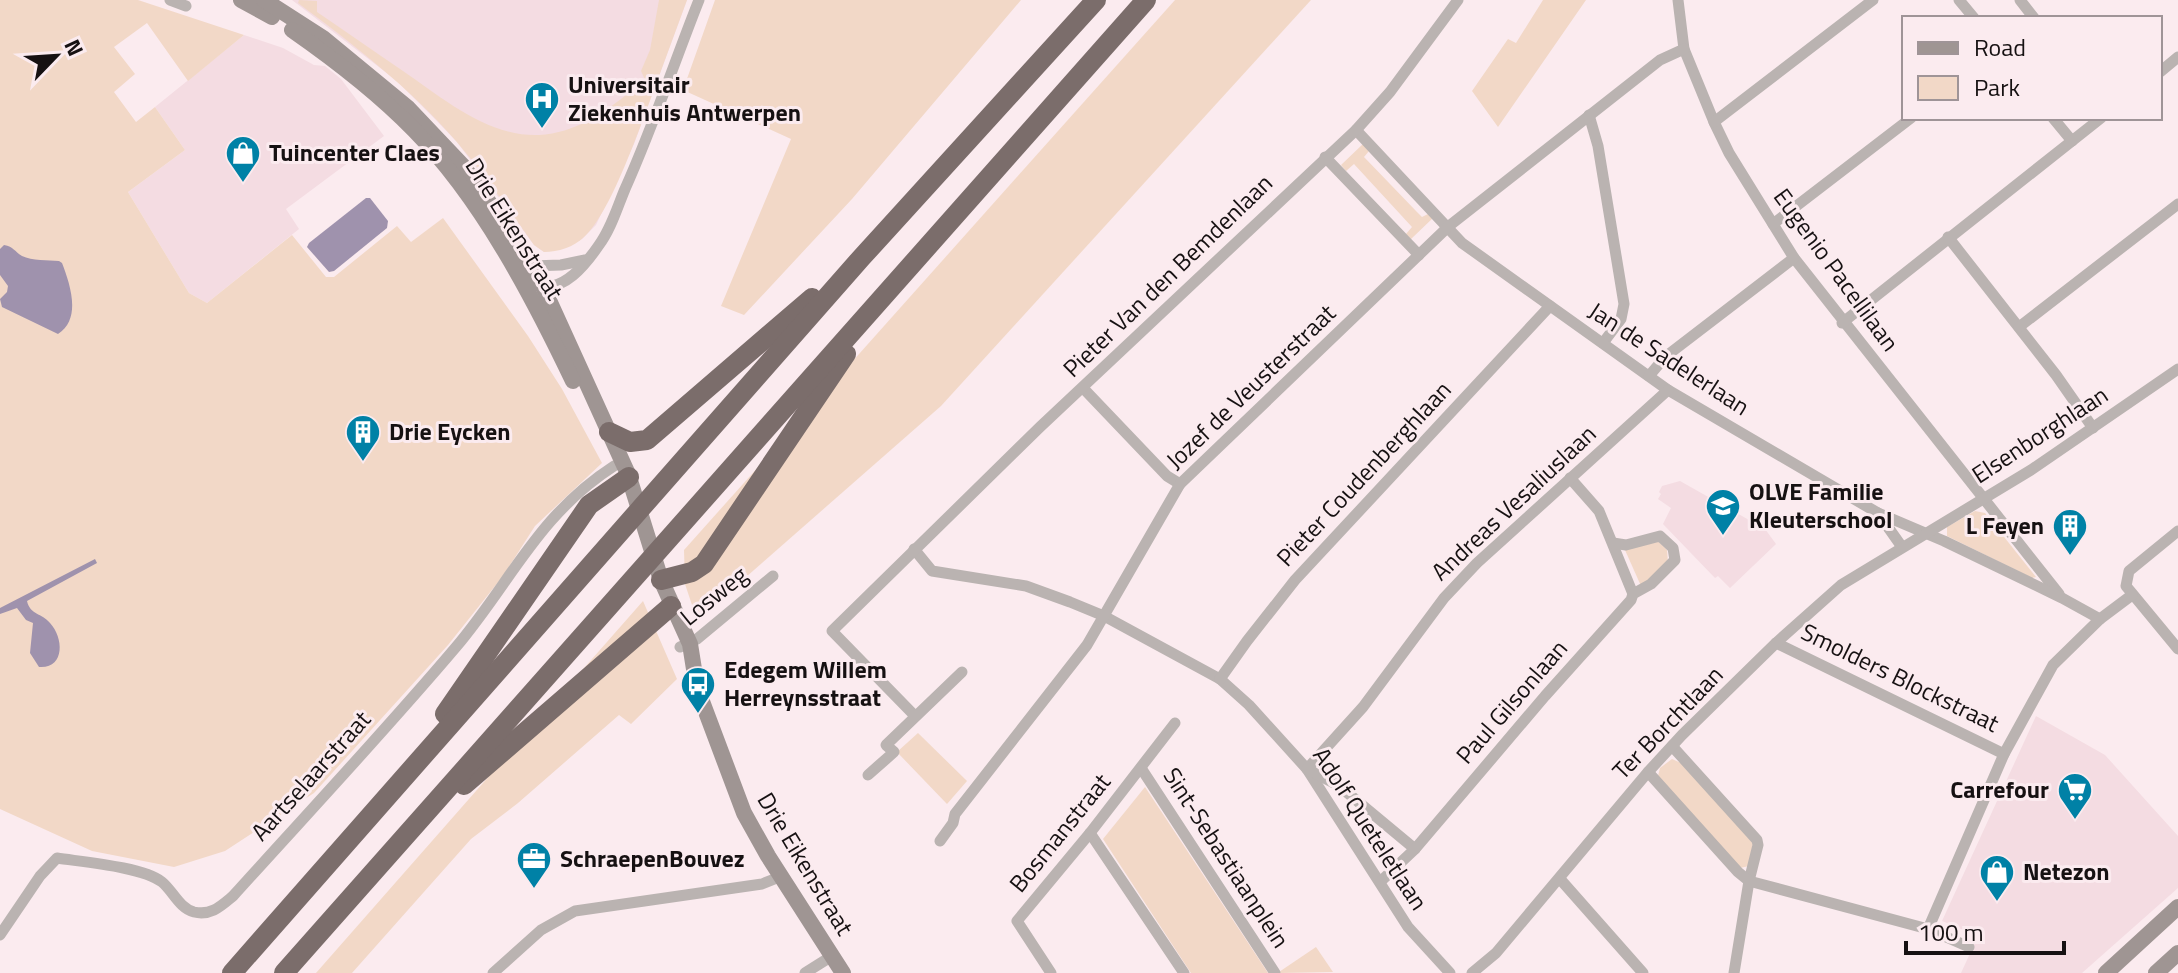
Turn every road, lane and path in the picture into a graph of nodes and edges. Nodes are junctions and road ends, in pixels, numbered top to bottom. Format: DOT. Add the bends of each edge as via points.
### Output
graph roads {
  1 [pos="170,0"];
  2 [pos="241,0"];
  3 [pos="264,0"];
  4 [pos="699,0"];
  5 [pos="1096,0"];
  6 [pos="1146,0"];
  7 [pos="1458,0"];
  8 [pos="1678,0"];
  9 [pos="1873,0"];
  10 [pos="1959,0"];
  11 [pos="2020,0"];
  12 [pos="186,6"];
  13 [pos="1972,16"];
  14 [pos="2032,16"];
  15 [pos="1684,49"];
  16 [pos="2178,57"];
  17 [pos="2162,70"];
  18 [pos="379,90"];
  19 [pos="1589,115"];
  20 [pos="1908,120"];
  21 [pos="2055,120"];
  22 [pos="2098,120"];
  23 [pos="1714,122"];
  24 [pos="1356,130"];
  25 [pos="2072,141"];
  26 [pos="1325,157"];
  27 [pos="2178,204"];
  28 [pos="1773,224"];
  29 [pos="1449,226"];
  30 [pos="1948,237"];
  31 [pos="495,238"];
  32 [pos="1419,255"];
  33 [pos="862,257"];
  34 [pos="1794,258"];
  35 [pos="585,260"];
  36 [pos="531,266"];
  37 [pos="566,282"];
  38 [pos="543,287"];
  39 [pos="1550,306"];
  40 [pos="556,317"];
  41 [pos="866,318"];
  42 [pos="1842,323"];
  43 [pos="2019,327"];
  44 [pos="1603,343"];
  45 [pos="2178,369"];
  46 [pos="1649,376"];
  47 [pos="1083,388"];
  48 [pos="1668,390"];
  49 [pos="2093,428"];
  50 [pos="609,432"];
  51 [pos="621,474"];
  52 [pos="1570,478"];
  53 [pos="1180,484"];
  54 [pos="1983,499"];
  55 [pos="1878,513"];
  56 [pos="2178,531"];
  57 [pos="1924,534"];
  58 [pos="1613,543"];
  59 [pos="1902,547"];
  60 [pos="914,549"];
  61 [pos="773,576"];
  62 [pos="661,580"];
  63 [pos="1633,594"];
  64 [pos="2132,595"];
  65 [pos="2062,598"];
  66 [pos="671,606"];
  67 [pos="1104,616"];
  68 [pos="2100,619"];
  69 [pos="1776,643"];
  70 [pos="685,646"];
  71 [pos="2178,649"];
  72 [pos="962,672"];
  73 [pos="1220,679"];
  74 [pos="915,716"];
  75 [pos="1175,723"];
  76 [pos="1672,746"];
  77 [pos="2004,754"];
  78 [pos="1141,768"];
  79 [pos="1307,769"];
  80 [pos="1648,772"];
  81 [pos="868,775"];
  82 [pos="396,786"];
  83 [pos="417,823"];
  84 [pos="1090,833"];
  85 [pos="940,841"];
  86 [pos="1415,849"];
  87 [pos="782,876"];
  88 [pos="1560,879"];
  89 [pos="1749,881"];
  90 [pos="1380,882"];
  91 [pos="2178,907"];
  92 [pos="1928,929"];
  93 [pos="0,935"];
  94 [pos="1969,947"];
  95 [pos="2178,953"];
  96 [pos="832,956"];
  97 [pos="232,973"];
  98 [pos="284,973"];
  99 [pos="493,973"];
  100 [pos="805,973"];
  101 [pos="843,973"];
  102 [pos="1051,973"];
  103 [pos="1184,973"];
  104 [pos="1275,973"];
  105 [pos="1450,973"];
  106 [pos="1472,973"];
  107 [pos="1643,973"];
  108 [pos="1734,973"];
  109 [pos="2106,973"];
  110 [pos="2156,973"];
  1 -- 12 [label="street"];
  2 -- 18 [label="street, Drie Eikenstraat"];
  3 -- 18 [label="street, Drie Eikenstraat" via="323,38"];
  4 -- 35 [label="street" via="653,128 601,243"];
  5 -- 33 [label="highway"];
  6 -- 41 [label="highway"];
  7 -- 24 [label="street, Pieter Van den Bemdenlaan"];
  8 -- 15 [label="street, Eugenio Pacellilaan"];
  9 -- 23 [label="street"];
  10 -- 13 [label="street"];
  11 -- 14 [label="street"];
  15 -- 19 [label="street, Jozef de Veusterstraat" via="1660,60"];
  15 -- 23 [label="street, Eugenio Pacellilaan"];
  16 -- 17 [label="street"];
  18 -- 31 [label="street, Drie Eikenstraat" via="447,167"];
  18 -- 36 [label="street, Drie Eikenstraat" via="426,126 463,166"];
  19 -- 29 [label="street, Jozef de Veusterstraat"];
  19 -- 44 [label="street" via="1624,304 1621,319"];
  20 -- 28 [label="street"];
  21 -- 25 [label="street"];
  22 -- 25 [label="street"];
  23 -- 28 [label="street, Eugenio Pacellilaan"];
  24 -- 26 [label="street, Pieter Van den Bemdenlaan"];
  24 -- 29 [label="street, Jan de Sadelerlaan"];
  25 -- 30 [label="street"];
  26 -- 32 [label="street"];
  26 -- 47 [label="street, Pieter Van den Bemdenlaan"];
  27 -- 43 [label="street"];
  28 -- 34 [label="street, Eugenio Pacellilaan"];
  29 -- 32 [label="street, Jozef de Veusterstraat"];
  29 -- 39 [label="street, Jan de Sadelerlaan" via="1462,243"];
  30 -- 42 [label="street"];
  30 -- 43 [label="street"];
  31 -- 38 [label="street" via="531,282"];
  31 -- 51 [label="street, Drie Eikenstraat" via="553,338"];
  32 -- 53 [label="street, Jozef de Veusterstraat"];
  33 -- 50 [label="highway" via="647,440 630,442"];
  33 -- 82 [label="highway"];
  34 -- 42 [label="street, Eugenio Pacellilaan"];
  34 -- 46 [label="street" via="1665,357"];
  35 -- 36 [label="street"];
  35 -- 37 [label="street"];
  36 -- 38 [label="street, Drie Eikenstraat"];
  37 -- 38 [label="street"];
  37 -- 40 [label="street" via="554,303"];
  38 -- 40 [label="street, Drie Eikenstraat"];
  39 -- 44 [label="street, Jan de Sadelerlaan"];
  39 -- 73 [label="street, Pieter Coudenberghlaan" via="1295,580"];
  40 -- 50 [label="street, Drie Eikenstraat"];
  41 -- 62 [label="highway" via="704,564"];
  41 -- 83 [label="highway"];
  42 -- 54 [label="street, Eugenio Pacellilaan"];
  43 -- 49 [label="street"];
  44 -- 46 [label="street, Jan de Sadelerlaan"];
  45 -- 49 [label="street, Elsenborghlaan"];
  46 -- 48 [label="street, Jan de Sadelerlaan"];
  47 -- 53 [label="street"];
  47 -- 60 [label="street, Pieter Van den Bemdenlaan"];
  48 -- 52 [label="street, Andreas Vesaliuslaan"];
  48 -- 55 [label="street, Jan de Sadelerlaan"];
  49 -- 54 [label="street, Elsenborghlaan"];
  50 -- 51 [label="street, Drie Eikenstraat"];
  51 -- 62 [label="street, Drie Eikenstraat" via="630,502 639,510"];
  51 -- 82 [label="highway" via="589,505"];
  51 -- 93 [label="street, Aartselaarstraat" via="554,515 457,646 214,912 193,912 162,882 143,873 57,858"];
  52 -- 58 [label="street" via="1599,511"];
  52 -- 79 [label="street, Andreas Vesaliuslaan" via="1444,598 1363,707"];
  53 -- 67 [label="street, Jozef de Veusterstraat"];
  54 -- 57 [label="street, Elsenborghlaan"];
  54 -- 65 [label="street, Eugenio Pacellilaan"];
  55 -- 57 [label="street, Jan de Sadelerlaan"];
  55 -- 59 [label="street, Jan de Sadelerlaan"];
  56 -- 64 [label="street" via="2129,571 2126,586"];
  57 -- 59 [label="street, Ter Borchtlaan"];
  57 -- 65 [label="street, Jan de Sadelerlaan"];
  58 -- 63 [label="street"];
  58 -- 63 [label="street, Paul Gilsonlaan" via="1634,544 1660,536 1674,553 1675,560"];
  59 -- 69 [label="street, Ter Borchtlaan" via="1841,585"];
  60 -- 67 [label="street, Adolf Queteletlaan" via="932,571 1026,586"];
  60 -- 74 [label="street, Pieter Van den Bemdenlaan" via="832,631"];
  61 -- 70 [label="street, Losweg"];
  62 -- 66 [label="street, Drie Eikenstraat"];
  63 -- 86 [label="street, Paul Gilsonlaan"];
  64 -- 68 [label="street"];
  64 -- 71 [label="street"];
  65 -- 68 [label="street, Jan de Sadelerlaan"];
  66 -- 70 [label="street, Drie Eikenstraat"];
  66 -- 83 [label="highway"];
  67 -- 73 [label="street, Adolf Queteletlaan"];
  67 -- 85 [label="street, Jozef de Veusterstraat"];
  68 -- 77 [label="street" via="2053,665"];
  69 -- 76 [label="street, Ter Borchtlaan"];
  69 -- 77 [label="street, Smolders Blockstraat"];
  70 -- 87 [label="street, Drie Eikenstraat" via="744,813"];
  72 -- 74 [label="street"];
  73 -- 79 [label="street, Adolf Queteletlaan"];
  74 -- 81 [label="street" via="886,745 894,752"];
  75 -- 78 [label="street, Bosmanstraat"];
  76 -- 80 [label="street, Ter Borchtlaan"];
  76 -- 89 [label="street" via="1757,840"];
  77 -- 92 [label="street"];
  78 -- 84 [label="street, Bosmanstraat"];
  78 -- 104 [label="street, Sint-Sebastiaanplein"];
  79 -- 86 [label="street" via="1338,785"];
  79 -- 90 [label="street, Adolf Queteletlaan"];
  80 -- 88 [label="street, Ter Borchtlaan"];
  80 -- 89 [label="street"];
  82 -- 97 [label="highway"];
  83 -- 98 [label="highway"];
  84 -- 102 [label="street, Bosmanstraat" via="1017,921"];
  84 -- 103 [label="street"];
  86 -- 90 [label="street, Paul Gilsonlaan"];
  87 -- 96 [label="street, Drie Eikenstraat"];
  87 -- 99 [label="street" via="762,884 575,911 541,930"];
  88 -- 106 [label="street, Ter Borchtlaan"];
  88 -- 107 [label="street"];
  89 -- 92 [label="street"];
  89 -- 108 [label="street"];
  90 -- 105 [label="street, Adolf Queteletlaan" via="1408,927"];
  91 -- 109 [label="street"];
  92 -- 94 [label="street"];
  95 -- 110 [label="street"];
  96 -- 100 [label="street"];
  96 -- 101 [label="street, Drie Eikenstraat"];
}
